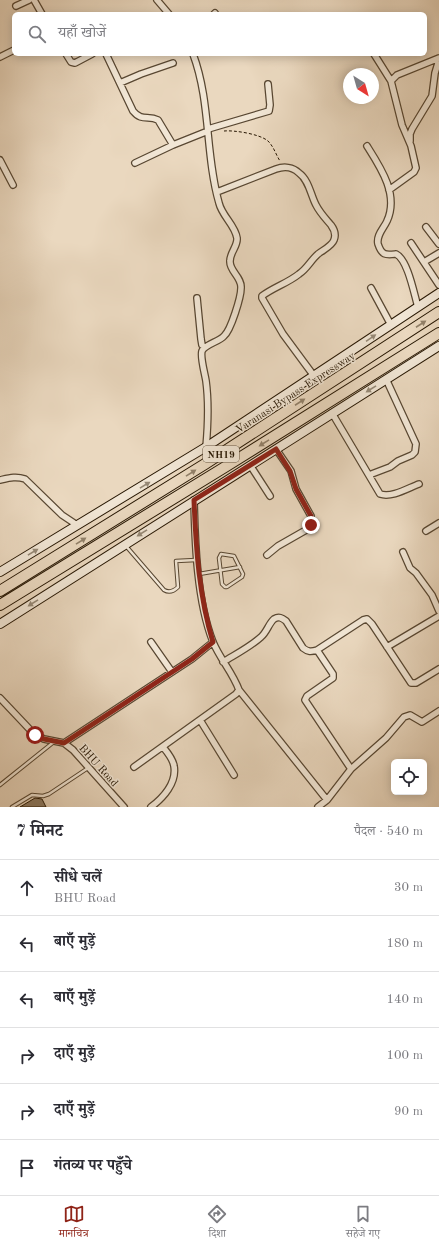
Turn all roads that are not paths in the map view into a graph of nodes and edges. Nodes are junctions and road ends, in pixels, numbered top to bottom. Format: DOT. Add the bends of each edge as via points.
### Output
graph roads {
  1 [pos="29,0"];
  2 [pos="34,0"];
  3 [pos="157,0"];
  4 [pos="16,6"];
  5 [pos="41,12"];
  6 [pos="167,12"];
  7 [pos="12,51"];
  8 [pos="67,56"];
  9 [pos="88,56"];
  10 [pos="107,56"];
  11 [pos="194,56"];
  12 [pos="375,56"];
  13 [pos="0,57"];
  14 [pos="439,59"];
  15 [pos="173,63"];
  16 [pos="391,81"];
  17 [pos="120,83"];
  18 [pos="268,84"];
  19 [pos="209,130"];
  20 [pos="173,145"];
  21 [pos="368,146"];
  22 [pos="411,146"];
  23 [pos="0,160"];
  24 [pos="136,163"];
  25 [pos="13,185"];
  26 [pos="389,190"];
  27 [pos="217,192"];
  28 [pos="426,227"];
  29 [pos="411,243"];
  30 [pos="439,244"];
  31 [pos="439,253"];
  32 [pos="424,262"];
  33 [pos="439,285"];
  34 [pos="371,288"];
  35 [pos="439,293"];
  36 [pos="198,298"];
  37 [pos="418,307"];
  38 [pos="439,312"];
  39 [pos="391,324"];
  40 [pos="439,332"];
  41 [pos="439,346"];
  42 [pos="205,347"];
  43 [pos="314,376"];
  44 [pos="386,379"];
  45 [pos="332,413"];
  46 [pos="206,448"];
  47 [pos="276,449"];
  48 [pos="250,465"];
  49 [pos="369,475"];
  50 [pos="0,480"];
  51 [pos="419,484"];
  52 [pos="270,496"];
  53 [pos="194,500"];
  54 [pos="439,523"];
  55 [pos="77,525"];
  56 [pos="426,531"];
  57 [pos="125,544"];
  58 [pos="403,552"];
  59 [pos="267,555"];
  60 [pos="198,560"];
  61 [pos="240,567"];
  62 [pos="220,571"];
  63 [pos="0,572"];
  64 [pos="199,574"];
  65 [pos="0,591"];
  66 [pos="0,605"];
  67 [pos="439,611"];
  68 [pos="439,616"];
  69 [pos="0,624"];
  70 [pos="151,642"];
  71 [pos="213,642"];
  72 [pos="387,647"];
  73 [pos="317,650"];
  74 [pos="223,662"];
  75 [pos="439,669"];
  76 [pos="172,672"];
  77 [pos="239,690"];
  78 [pos="0,698"];
  79 [pos="439,712"];
  80 [pos="200,720"];
  81 [pos="56,741"];
  82 [pos="64,743"];
  83 [pos="163,747"];
  84 [pos="134,767"];
  85 [pos="89,768"];
  86 [pos="351,769"];
  87 [pos="234,775"];
  88 [pos="0,785"];
  89 [pos="327,800"];
  90 [pos="12,807"];
  91 [pos="124,807"];
  92 [pos="151,807"];
  93 [pos="318,807"];
  1 -- 4 [label="street"];
  2 -- 5 [label="street"];
  3 -- 6 [label="street"];
  7 -- 13 [label="street"];
  8 -- 9 [label="street" via="75,63"];
  10 -- 17 [label="street"];
  11 -- 19 [label="street" via="202,82"];
  12 -- 16 [label="street"];
  14 -- 16 [label="street" via="396,75"];
  14 -- 22 [label="street" via="432,96 410,132"];
  15 -- 17 [label="street"];
  16 -- 22 [label="street" via="402,125"];
  17 -- 20 [label="street" via="136,115 158,120"];
  18 -- 19 [label="street" via="269,111"];
  19 -- 20 [label="street"];
  19 -- 27 [label="street"];
  20 -- 24 [label="street"];
  21 -- 26 [label="street"];
  22 -- 26 [label="street" via="416,168"];
  23 -- 25 [label="street"];
  26 -- 37 [label="street" via="390,212 378,236 378,244 386,255 396,254 401,257"];
  27 -- 42 [label="street" via="222,212 237,238 230,260 231,267 242,285 229,329 220,340"];
  27 -- 43 [label="street" via="284,166 302,175 316,205 331,226 335,234 333,242 289,282 276,286 262,296 283,334"];
  28 -- 30 [label="street"];
  29 -- 32 [label="street"];
  31 -- 32 [label="street"];
  32 -- 33 [label="street"];
  34 -- 39 [label="street"];
  35 -- 37 [label="street"];
  36 -- 42 [label="street" via="200,339"];
  37 -- 39 [label="street"];
  65 -- 38 [label="highway, Varanasi Bypass Expressway / NH19, one-way" via="198,468"];
  43 -- 39 [label="street, one-way"];
  40 -- 66 [label="highway, NH19, one-way"];
  41 -- 44 [label="street"];
  42 -- 46 [label="street" via="202,354 208,398"];
  43 -- 46 [label="street"];
  44 -- 45 [label="street, one-way"];
  44 -- 49 [label="street" via="417,449 412,455 390,467"];
  45 -- 47 [label="street"];
  45 -- 49 [label="street"];
  55 -- 46 [label="street, one-way"];
  47 -- 48 [label="street"];
  47 -- 59 [label="street" via="290,471 312,522 310,528"];
  48 -- 52 [label="street"];
  48 -- 53 [label="street"];
  49 -- 51 [label="street" via="380,494 385,496"];
  50 -- 55 [label="street" via="19,477 25,479 62,515"];
  53 -- 57 [label="street, one-way"];
  53 -- 60 [label="street"];
  54 -- 56 [label="street"];
  63 -- 55 [label="street, one-way"];
  57 -- 60 [label="lane" via="167,592 178,587 176,562"];
  57 -- 69 [label="street, one-way"];
  58 -- 67 [label="street" via="410,568 432,594"];
  60 -- 64 [label="street"];
  61 -- 62 [label="lane"];
  61 -- 62 [label="lane" via="234,556 223,554 219,556"];
  61 -- 62 [label="lane" via="243,576 227,587 222,584"];
  62 -- 64 [label="lane"];
  64 -- 71 [label="street" via="204,610"];
  68 -- 72 [label="street"];
  70 -- 76 [label="street"];
  71 -- 74 [label="street"];
  71 -- 76 [label="street"];
  72 -- 73 [label="street" via="367,619"];
  72 -- 75 [label="street" via="411,683 416,683"];
  73 -- 74 [label="street" via="311,652 303,648 286,621 279,617 274,619 258,640"];
  73 -- 86 [label="street" via="333,678 305,700"];
  74 -- 77 [label="street"];
  76 -- 82 [label="street"];
  77 -- 80 [label="street"];
  77 -- 89 [label="street"];
  78 -- 81 [label="street, BHU Road" via="35,735"];
  79 -- 86 [label="street" via="422,722 410,715 404,717 386,738"];
  80 -- 83 [label="street"];
  80 -- 87 [label="street"];
  81 -- 82 [label="street, BHU Road"];
  81 -- 88 [label="lane"];
  82 -- 85 [label="street, BHU Road"];
  83 -- 84 [label="street"];
  83 -- 92 [label="street" via="172,760 174,772 168,791"];
  85 -- 90 [label="lane" via="49,794 32,795"];
  85 -- 91 [label="street, BHU Road"];
  86 -- 89 [label="street"];
  89 -- 93 [label="street"];
}
